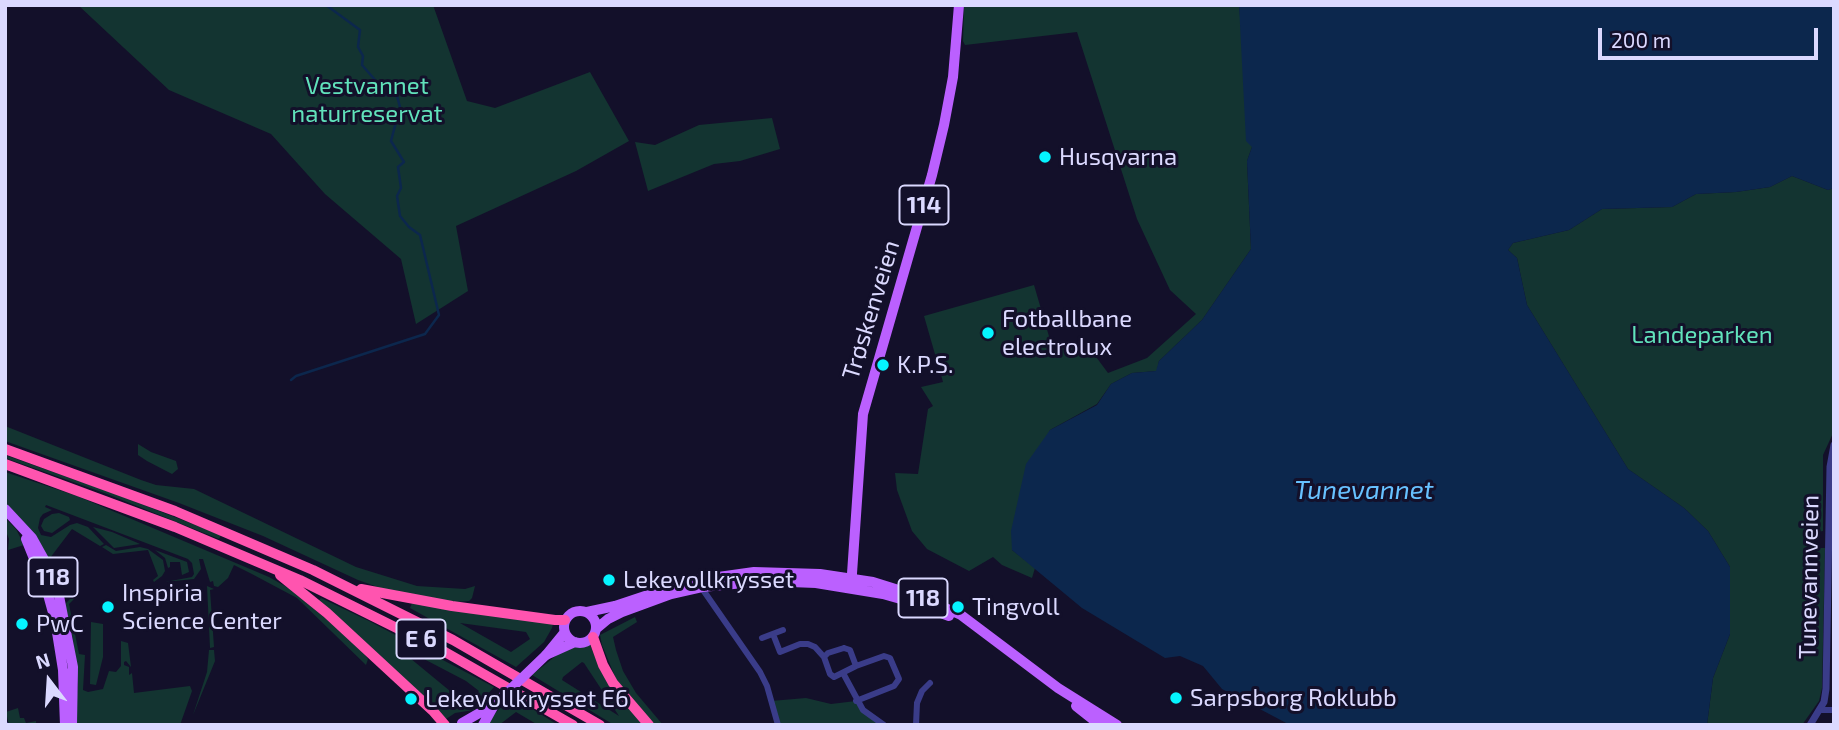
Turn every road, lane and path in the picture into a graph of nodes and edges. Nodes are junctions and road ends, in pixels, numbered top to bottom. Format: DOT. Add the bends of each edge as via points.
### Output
graph roads {
  1 [pos="959,5"];
  2 [pos="1834,445"];
  3 [pos="5,449"];
  4 [pos="5,464"];
  5 [pos="5,509"];
  6 [pos="20,526"];
  7 [pos="1831,537"];
  8 [pos="263,563"];
  9 [pos="690,581"];
  10 [pos="852,583"];
  11 [pos="345,585"];
  12 [pos="702,587"];
  13 [pos="587,612"];
  14 [pos="565,620"];
  15 [pos="783,630"];
  16 [pos="565,632"];
  17 [pos="594,633"];
  18 [pos="773,634"];
  19 [pos="762,638"];
  20 [pos="575,642"];
  21 [pos="546,655"];
  22 [pos="824,657"];
  23 [pos="856,666"];
  24 [pos="843,673"];
  25 [pos="930,683"];
  26 [pos="1058,688"];
  27 [pos="856,701"];
  28 [pos="1820,710"];
  29 [pos="1834,710"];
  30 [pos="485,717"];
  31 [pos="464,724"];
  32 [pos="1813,724"];
  33 [pos="65,725"];
  34 [pos="72,725"];
  35 [pos="445,725"];
  36 [pos="573,725"];
  37 [pos="600,725"];
  38 [pos="649,725"];
  39 [pos="778,725"];
  40 [pos="884,725"];
  41 [pos="916,725"];
  42 [pos="1100,725"];
  43 [pos="1116,725"];
  1 -- 10 [label="main road, Trøskenveien / 114" via="944,125 863,414"];
  2 -- 7 [label="street, Tunevannveien" via="1830,460"];
  3 -- 11 [label="highway, E 6" via="175,511"];
  4 -- 8 [label="highway, E 6"];
  5 -- 6 [label="main road, 118"];
  6 -- 33 [label="main road, 118" via="55,620"];
  6 -- 34 [label="main road, 118" via="52,574 63,610 73,667"];
  7 -- 28 [label="street, Tunevannveien" via="1826,689"];
  8 -- 35 [label="highway, E 6" via="327,613"];
  8 -- 36 [label="highway, E 6" via="434,646"];
  9 -- 10 [label="main road" via="787,571"];
  9 -- 12 [label="street"];
  9 -- 13 [label="main road"];
  10 -- 12 [label="main road" via="765,581"];
  10 -- 26 [label="main road, 118" via="873,582 961,615"];
  11 -- 14 [label="highway, E 6" via="431,603"];
  11 -- 37 [label="highway, E 6" via="500,666"];
  12 -- 17 [label="main road" via="631,608 608,619"];
  12 -- 39 [label="street" via="761,672"];
  13 -- 14 [label="main road" via="577,611"];
  13 -- 17 [label="main road" via="594,619"];
  14 -- 16 [label="main road"];
  15 -- 18 [label="street"];
  16 -- 20 [label="main road"];
  16 -- 21 [label="main road"];
  17 -- 20 [label="main road" via="583,643"];
  17 -- 38 [label="highway" via="613,682"];
  18 -- 19 [label="street"];
  18 -- 22 [label="street" via="780,652 808,644"];
  20 -- 21 [label="main road"];
  21 -- 30 [label="main road, bridge"];
  22 -- 23 [label="street" via="844,648 850,650"];
  22 -- 24 [label="street" via="830,674"];
  23 -- 24 [label="street"];
  23 -- 27 [label="street" via="884,656 890,658 899,679 894,686"];
  24 -- 27 [label="street"];
  25 -- 41 [label="street" via="918,703"];
  26 -- 42 [label="main road, 118"];
  26 -- 43 [label="main road, 118"];
  27 -- 40 [label="street"];
  28 -- 29 [label="street"];
  28 -- 32 [label="street"];
  30 -- 31 [label="main road"];
}
